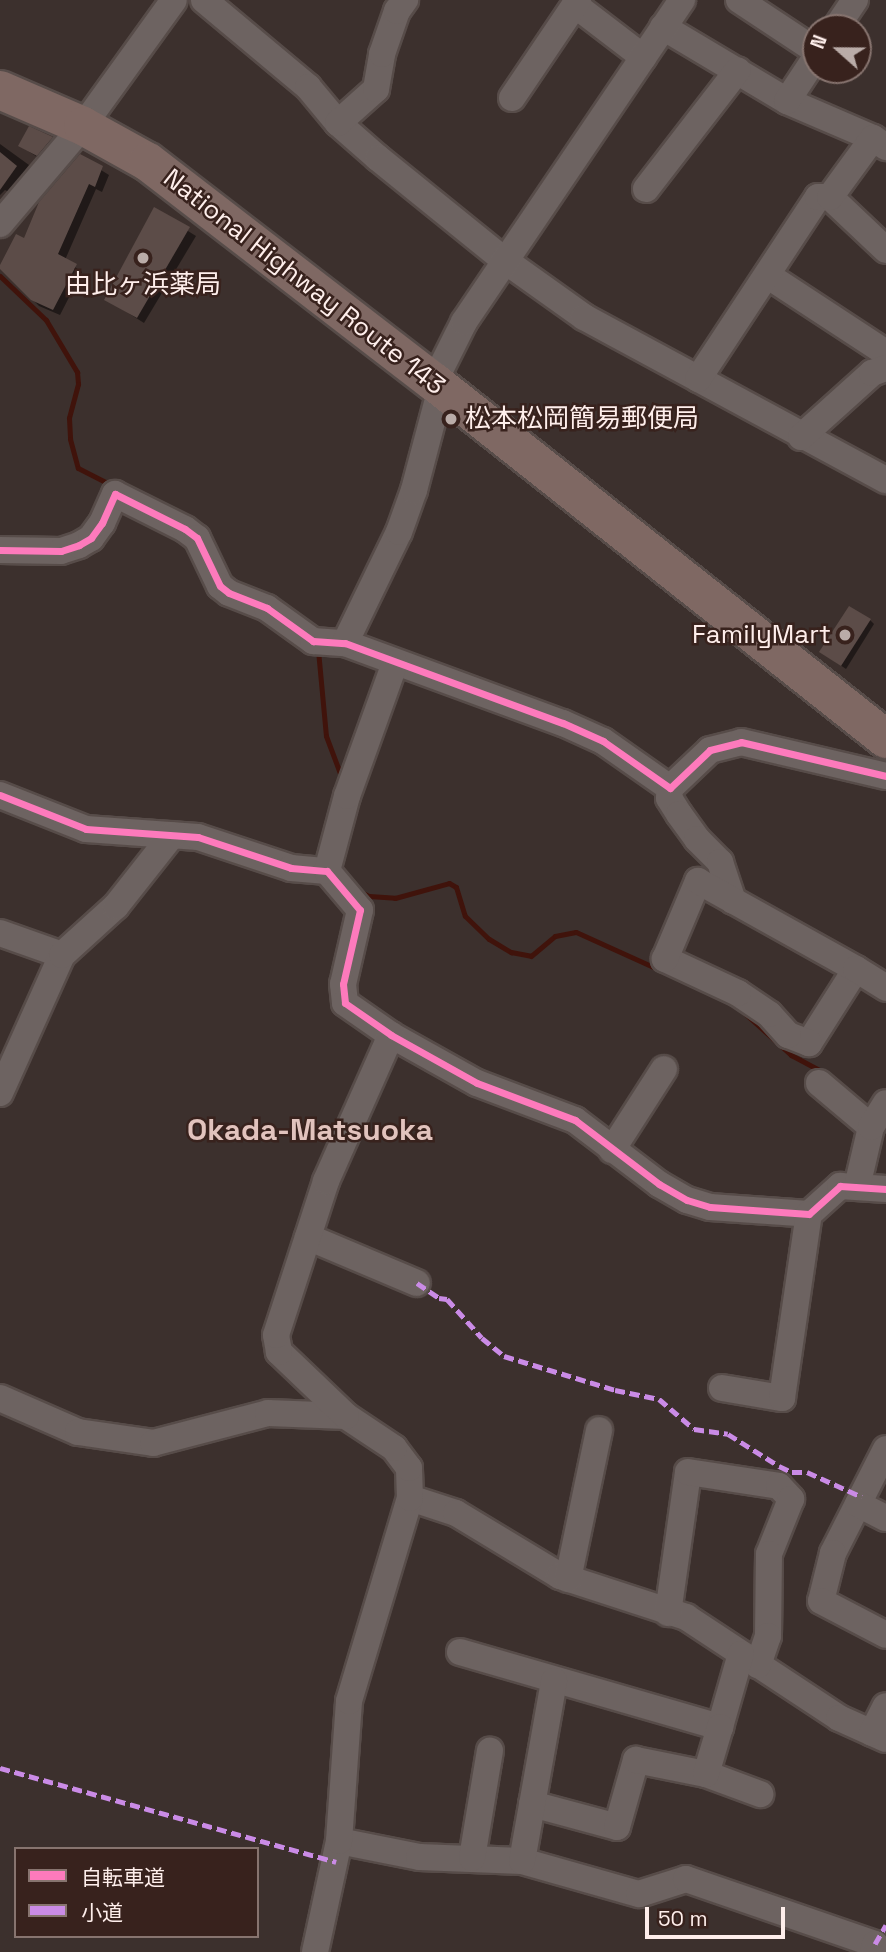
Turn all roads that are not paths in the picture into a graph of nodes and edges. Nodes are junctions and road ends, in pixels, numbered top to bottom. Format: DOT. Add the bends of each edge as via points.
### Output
graph roads {
  1 [pos="173,0"];
  2 [pos="405,0"];
  3 [pos="682,0"];
  4 [pos="739,0"];
  5 [pos="577,2"];
  6 [pos="214,3"];
  7 [pos="663,27"];
  8 [pos="802,42"];
  9 [pos="643,57"];
  10 [pos="738,70"];
  11 [pos="802,78"];
  12 [pos="0,90"];
  13 [pos="512,98"];
  14 [pos="787,100"];
  15 [pos="338,123"];
  16 [pos="83,126"];
  17 [pos="879,142"];
  18 [pos="646,189"];
  19 [pos="830,197"];
  20 [pos="0,224"];
  21 [pos="886,250"];
  22 [pos="504,260"];
  23 [pos="767,275"];
  24 [pos="886,353"];
  25 [pos="886,368"];
  26 [pos="698,379"];
  27 [pos="438,385"];
  28 [pos="802,437"];
  29 [pos="886,481"];
  30 [pos="0,550"];
  31 [pos="326,642"];
  32 [pos="394,663"];
  33 [pos="886,739"];
  34 [pos="886,776"];
  35 [pos="670,788"];
  36 [pos="0,795"];
  37 [pos="172,835"];
  38 [pos="327,871"];
  39 [pos="733,901"];
  40 [pos="0,933"];
  41 [pos="62,955"];
  42 [pos="856,969"];
  43 [pos="886,988"];
  44 [pos="391,1035"];
  45 [pos="664,1069"];
  46 [pos="819,1083"];
  47 [pos="0,1093"];
  48 [pos="878,1116"];
  49 [pos="612,1150"];
  50 [pos="857,1186"];
  51 [pos="886,1189"];
  52 [pos="809,1214"];
  53 [pos="308,1237"];
  54 [pos="417,1283"];
  55 [pos="722,1388"];
  56 [pos="0,1398"];
  57 [pos="346,1416"];
  58 [pos="598,1430"];
  59 [pos="886,1449"];
  60 [pos="410,1498"];
  61 [pos="858,1504"];
  62 [pos="886,1518"];
  63 [pos="568,1579"];
  64 [pos="668,1613"];
  65 [pos="886,1635"];
  66 [pos="460,1652"];
  67 [pos="749,1659"];
  68 [pos="554,1681"];
  69 [pos="886,1706"];
  70 [pos="720,1727"];
  71 [pos="879,1736"];
  72 [pos="490,1750"];
  73 [pos="706,1774"];
  74 [pos="760,1794"];
  75 [pos="532,1804"];
  76 [pos="339,1842"];
  77 [pos="472,1858"];
  78 [pos="522,1861"];
  79 [pos="315,1952"];
  80 [pos="873,1952"];
  1 -- 16 [label="street"];
  2 -- 15 [label="street" via="382,54 376,89"];
  3 -- 7 [label="street"];
  4 -- 8 [label="street"];
  5 -- 9 [label="street"];
  5 -- 13 [label="street"];
  6 -- 15 [label="street" via="308,87"];
  7 -- 9 [label="street"];
  7 -- 10 [label="street"];
  9 -- 22 [label="street"];
  10 -- 14 [label="street"];
  10 -- 18 [label="street"];
  11 -- 14 [label="street"];
  12 -- 16 [label="highway, National Highway Route 143"];
  14 -- 17 [label="street"];
  15 -- 22 [label="street"];
  16 -- 20 [label="street"];
  16 -- 27 [label="highway, National Highway Route 143" via="148,162"];
  17 -- 19 [label="street"];
  19 -- 21 [label="street"];
  19 -- 23 [label="street" via="818,197"];
  22 -- 26 [label="street" via="584,317"];
  22 -- 27 [label="street" via="464,322"];
  23 -- 24 [label="street"];
  23 -- 26 [label="street"];
  25 -- 28 [label="street" via="872,373"];
  26 -- 28 [label="street"];
  27 -- 31 [label="street" via="403,521"];
  27 -- 33 [label="highway, National Highway Route 143"];
  28 -- 29 [label="street"];
  30 -- 31 [label="street" via="61,551 79,545 102,523 115,494 197,538 220,586 229,593 267,608"];
  31 -- 32 [label="street"];
  32 -- 35 [label="street" via="603,741"];
  32 -- 38 [label="street" via="347,796"];
  34 -- 35 [label="street" via="741,742 710,750"];
  35 -- 39 [label="street" via="679,814 720,862"];
  36 -- 37 [label="street" via="86,829"];
  37 -- 38 [label="street" via="198,837 291,868"];
  37 -- 41 [label="street" via="116,906"];
  38 -- 44 [label="street" via="360,910 343,984 345,1003"];
  39 -- 42 [label="street"];
  39 -- 42 [label="street" via="698,881 665,959 738,993 769,1014 788,1035 809,1043"];
  40 -- 41 [label="street"];
  41 -- 47 [label="street"];
  42 -- 43 [label="street"];
  44 -- 49 [label="street" via="477,1083 575,1120"];
  44 -- 53 [label="street" via="326,1181"];
  45 -- 49 [label="street"];
  46 -- 48 [label="street"];
  48 -- 50 [label="street"];
  49 -- 52 [label="street" via="687,1200 710,1207"];
  50 -- 51 [label="street"];
  50 -- 52 [label="street" via="840,1186"];
  52 -- 55 [label="street" via="782,1398"];
  53 -- 54 [label="street"];
  53 -- 57 [label="street" via="276,1335 279,1352"];
  56 -- 57 [label="street" via="78,1432 153,1443 268,1413"];
  57 -- 60 [label="street" via="394,1448 410,1468"];
  58 -- 63 [label="street"];
  59 -- 61 [label="street"];
  60 -- 63 [label="street" via="456,1513"];
  60 -- 76 [label="street" via="349,1701"];
  61 -- 62 [label="street"];
  61 -- 65 [label="street" via="833,1553 821,1601"];
  63 -- 64 [label="street"];
  64 -- 67 [label="street" via="686,1617"];
  64 -- 67 [label="street" via="688,1472 779,1486 790,1499 769,1554 768,1636"];
  66 -- 68 [label="street"];
  67 -- 70 [label="street"];
  67 -- 71 [label="street" via="839,1718"];
  68 -- 70 [label="street"];
  68 -- 75 [label="street"];
  69 -- 71 [label="street"];
  70 -- 73 [label="street"];
  72 -- 77 [label="street"];
  73 -- 74 [label="street"];
  73 -- 75 [label="street" via="636,1760 617,1827"];
  75 -- 78 [label="street"];
  76 -- 77 [label="street" via="419,1857"];
  76 -- 79 [label="street"];
  77 -- 78 [label="street"];
  78 -- 80 [label="street" via="639,1894 686,1880 703,1884 875,1944"];
}
